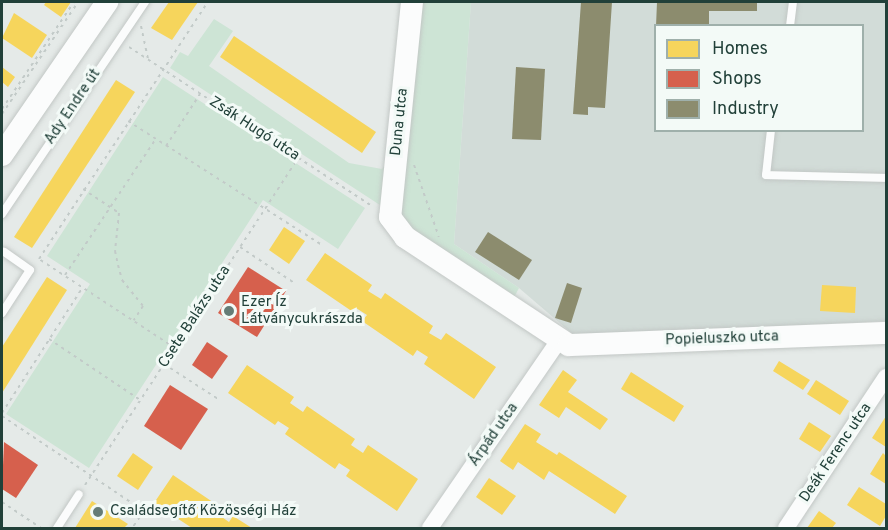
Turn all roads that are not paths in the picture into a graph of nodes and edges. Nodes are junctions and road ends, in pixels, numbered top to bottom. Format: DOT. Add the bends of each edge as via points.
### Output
graph roads {
  1 [pos="107,2"];
  2 [pos="145,2"];
  3 [pos="412,2"];
  4 [pos="793,2"];
  5 [pos="790,24"];
  6 [pos="771,132"];
  7 [pos="2,155"];
  8 [pos="886,178"];
  9 [pos="2,214"];
  10 [pos="2,253"];
  11 [pos="2,313"];
  12 [pos="886,333"];
  13 [pos="558,342"];
  14 [pos="886,378"];
  15 [pos="79,495"];
  16 [pos="57,528"];
  17 [pos="430,528"];
  18 [pos="786,528"];
  1 -- 7 [label="street, Ady Endre út"];
  2 -- 9 [label="lane, Ady Endre út"];
  3 -- 13 [label="street, Duna utca" via="390,218 405,237"];
  4 -- 5 [label="lane"];
  6 -- 8 [label="lane" via="766,175"];
  10 -- 11 [label="lane" via="30,270"];
  12 -- 13 [label="street, Popieluszko utca" via="569,345"];
  13 -- 17 [label="street, Árpád utca"];
  14 -- 18 [label="street, Deák Ferenc utca"];
  15 -- 16 [label="lane"];
}
